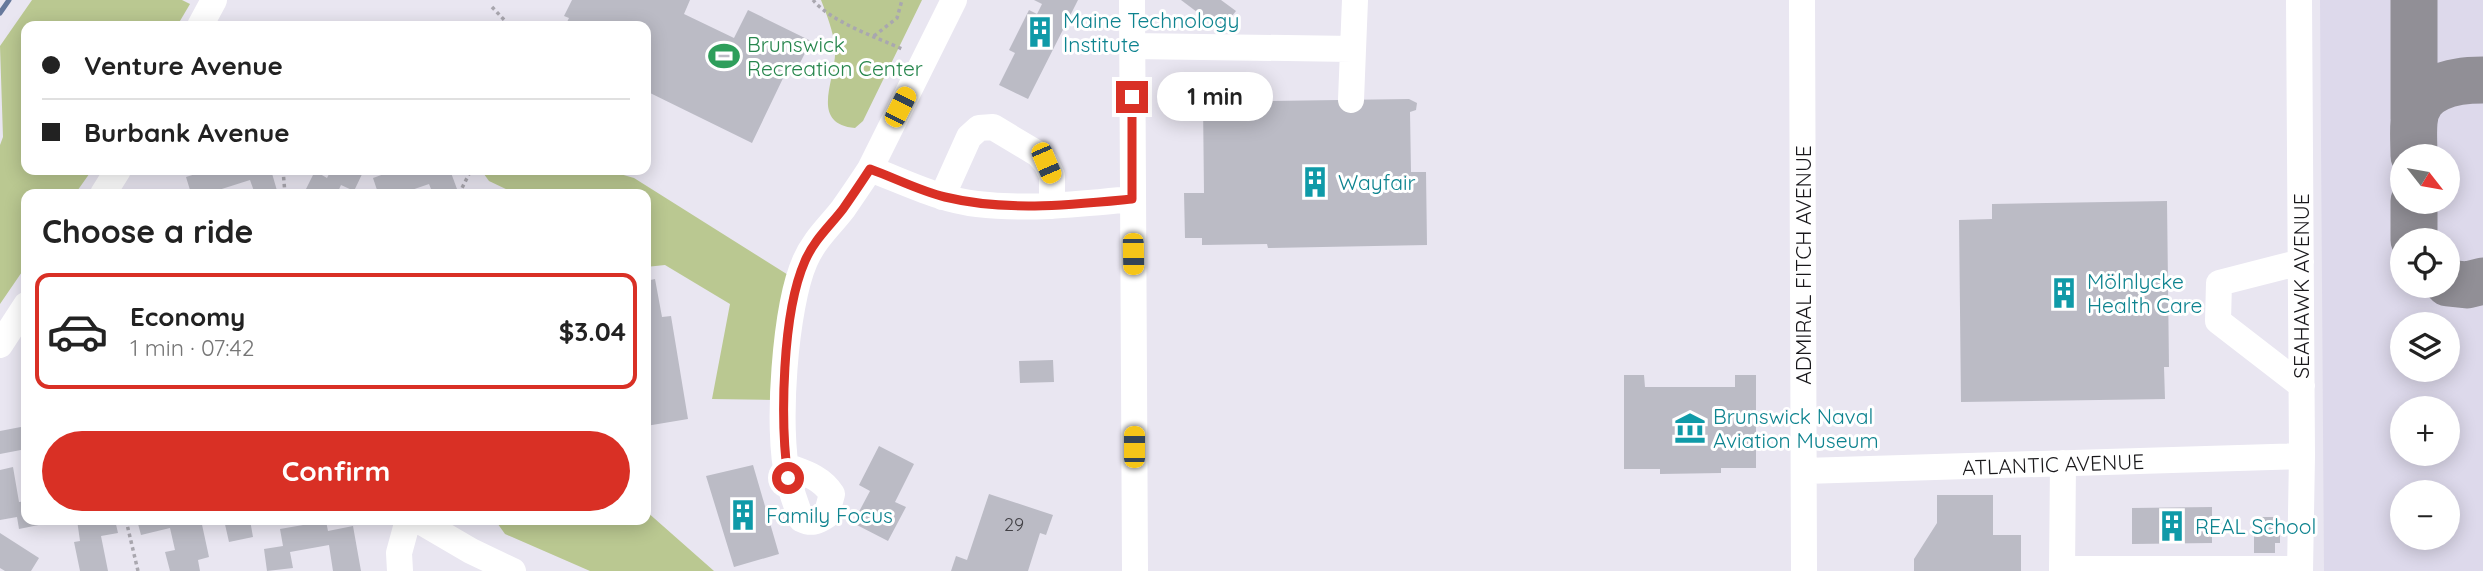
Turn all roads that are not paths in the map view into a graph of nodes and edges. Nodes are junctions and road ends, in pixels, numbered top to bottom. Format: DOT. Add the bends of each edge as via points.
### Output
graph roads {
  1 [pos="954,0"];
  2 [pos="1132,0"];
  3 [pos="1355,0"];
  4 [pos="1802,0"];
  5 [pos="2299,0"];
  6 [pos="1132,46"];
  7 [pos="1353,49"];
  8 [pos="1350,100"];
  9 [pos="870,169"];
  10 [pos="942,197"];
  11 [pos="1132,199"];
  12 [pos="1052,206"];
  13 [pos="2301,262"];
  14 [pos="21,313"];
  15 [pos="0,345"];
  16 [pos="2302,386"];
  17 [pos="2302,456"];
  18 [pos="785,460"];
  19 [pos="2063,463"];
  20 [pos="1804,471"];
  21 [pos="407,525"];
  22 [pos="427,525"];
  23 [pos="498,568"];
  24 [pos="2062,570"];
  25 [pos="2151,570"];
  26 [pos="2250,570"];
  27 [pos="2300,570"];
  28 [pos="400,571"];
  29 [pos="1135,571"];
  30 [pos="1804,571"];
  1 -- 9 [label="street"];
  2 -- 6 [label="street"];
  3 -- 7 [label="street"];
  4 -- 20 [label="street, ADMIRAL FITCH AVENUE"];
  5 -- 13 [label="street, SEAHAWK AVENUE"];
  6 -- 7 [label="street"];
  6 -- 11 [label="street"];
  7 -- 8 [label="street"];
  9 -- 10 [label="street"];
  9 -- 18 [label="street" via="804,262 785,372"];
  10 -- 12 [label="street" via="976,204"];
  10 -- 12 [label="street" via="969,137 979,128 993,127 1046,163 1052,176"];
  11 -- 12 [label="street"];
  11 -- 29 [label="street"];
  13 -- 16 [label="street, SEAHAWK AVENUE"];
  13 -- 16 [label="street" via="2219,283 2218,321"];
  14 -- 15 [label="street"];
  16 -- 17 [label="street, SEAHAWK AVENUE"];
  17 -- 19 [label="street, ATLANTIC AVENUE"];
  17 -- 27 [label="street, SEAHAWK AVENUE"];
  19 -- 20 [label="street, ATLANTIC AVENUE"];
  19 -- 24 [label="street"];
  20 -- 30 [label="street, ADMIRAL FITCH AVENUE"];
  21 -- 28 [label="street" via="399,553"];
  22 -- 23 [label="street"];
  24 -- 25 [label="street"];
  25 -- 26 [label="street"];
  26 -- 27 [label="street"];
}
